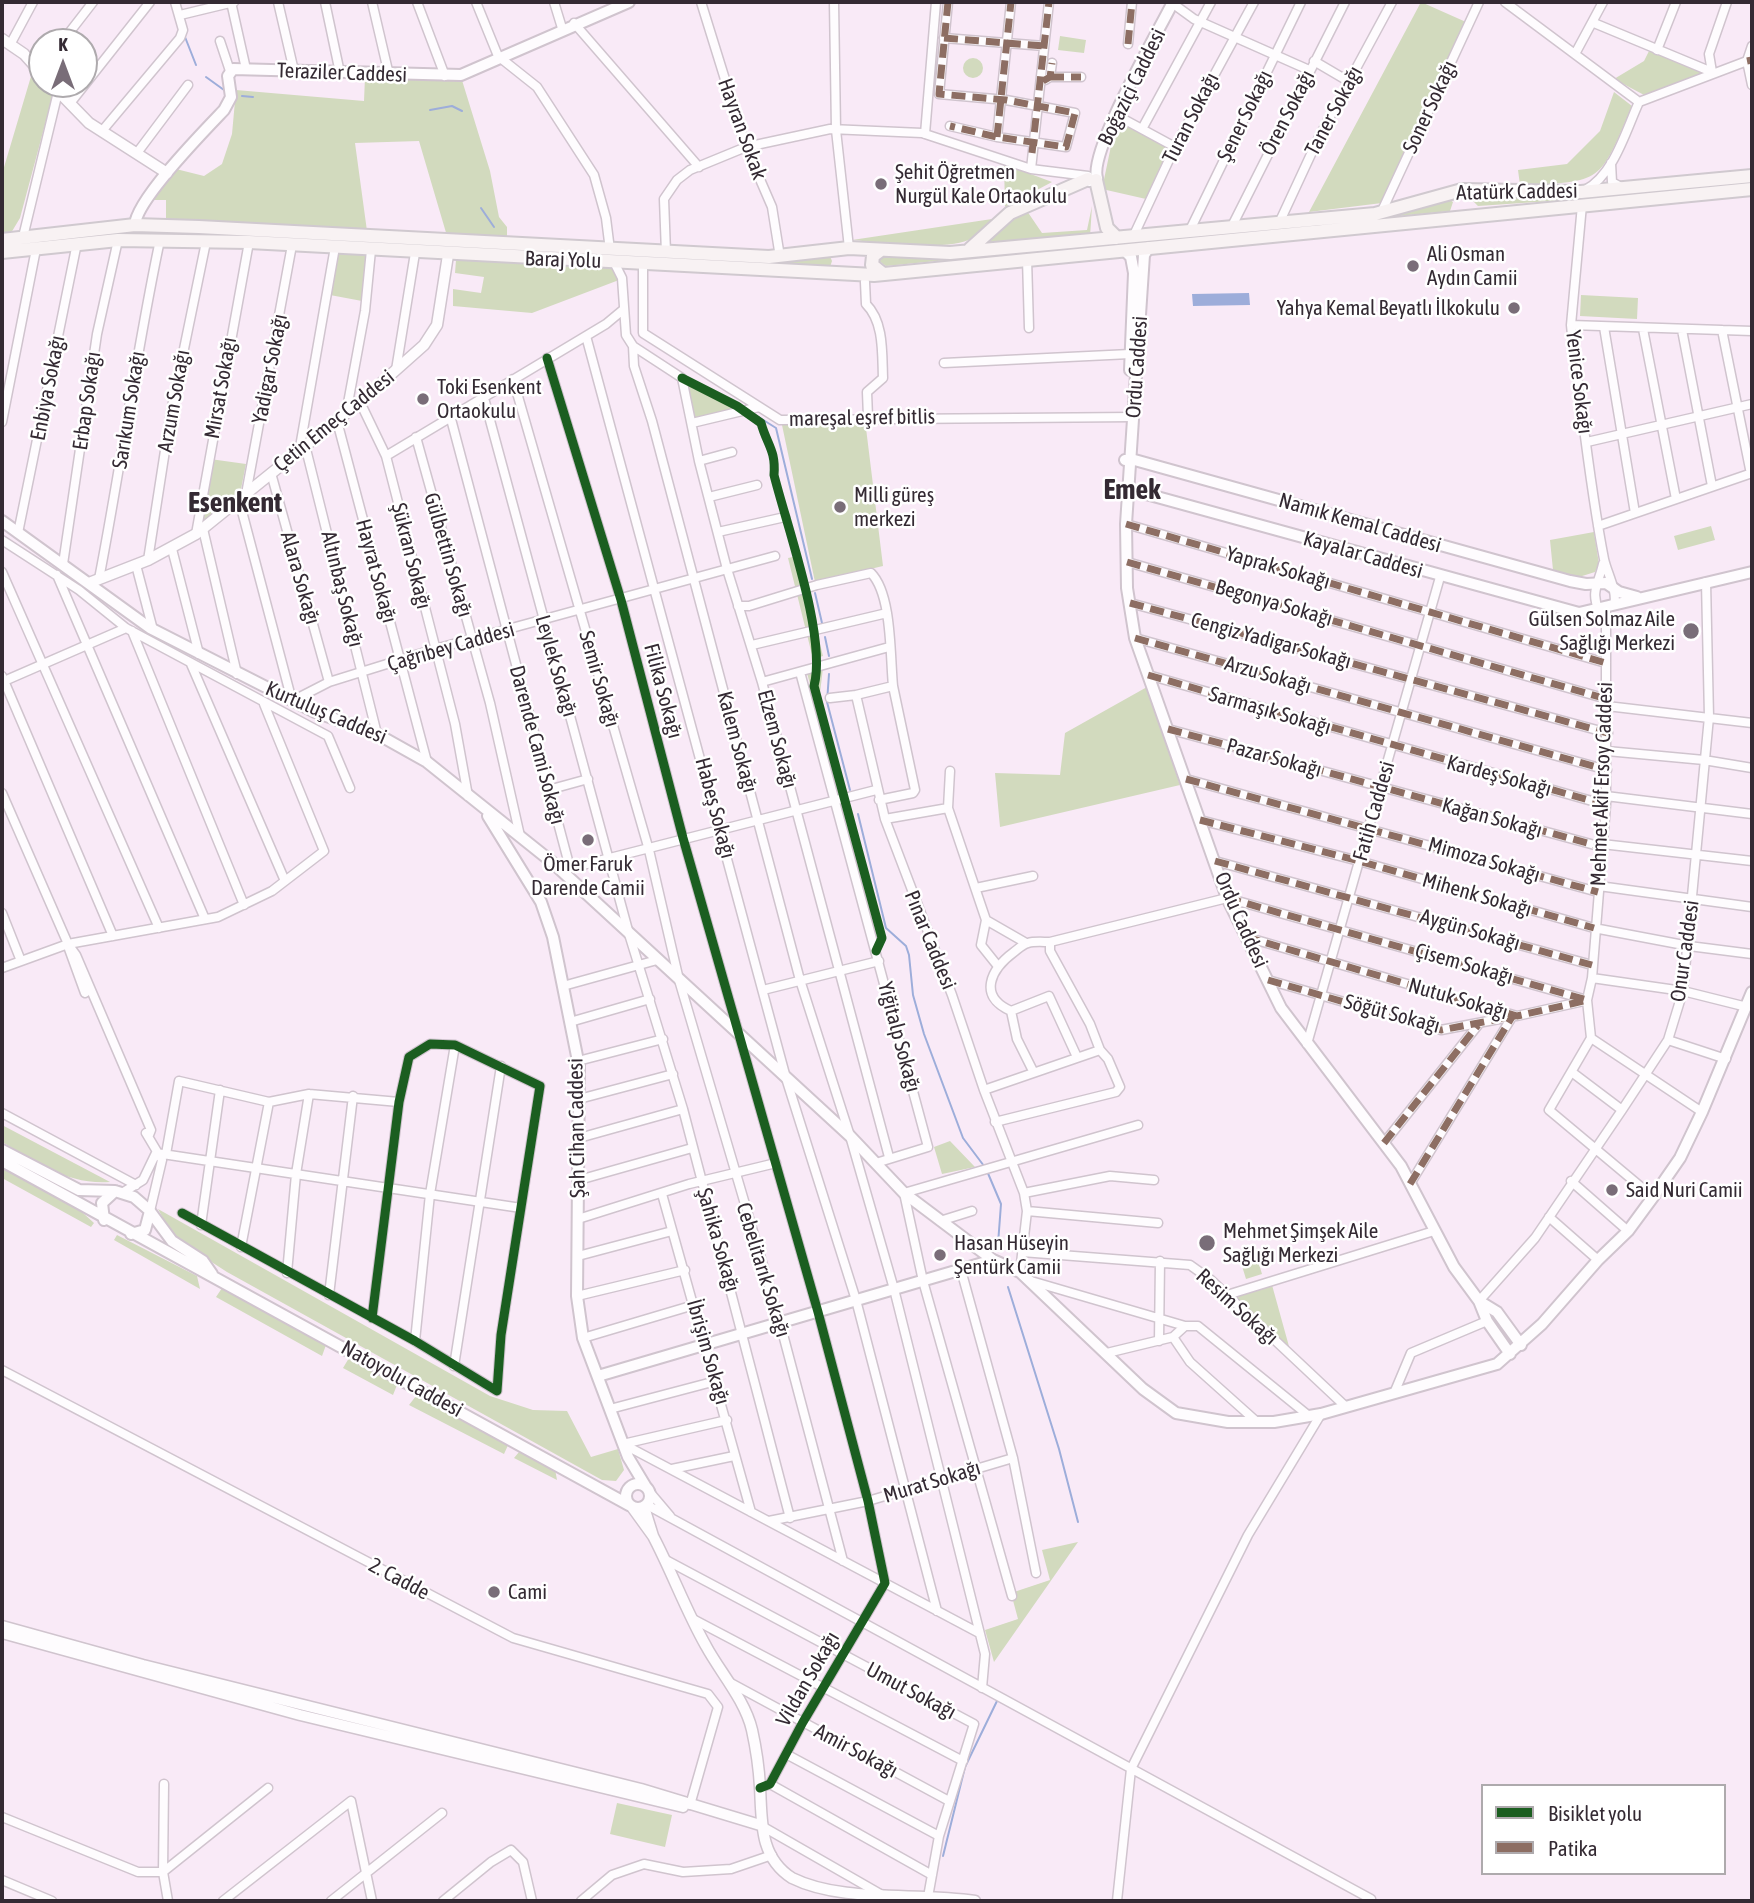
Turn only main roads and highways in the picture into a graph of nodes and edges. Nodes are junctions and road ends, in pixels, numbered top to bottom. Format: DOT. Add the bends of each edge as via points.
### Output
graph roads {
  1 [pos="629,2"];
  2 [pos="1172,2"];
  3 [pos="1752,176"];
  4 [pos="1092,177"];
  5 [pos="1752,189"];
  6 [pos="1478,190"];
  7 [pos="1450,192"];
  8 [pos="1582,199"];
  9 [pos="1477,214"];
  10 [pos="1448,217"];
  11 [pos="135,225"];
  12 [pos="1117,238"];
  13 [pos="2,240"];
  14 [pos="1149,247"];
  15 [pos="448,248"];
  16 [pos="881,250"];
  17 [pos="1125,250"];
  18 [pos="832,251"];
  19 [pos="2,252"];
  20 [pos="966,252"];
  21 [pos="612,256"];
  22 [pos="883,274"];
  23 [pos="829,275"];
  24 [pos="1131,417"];
  25 [pos="1128,460"];
  26 [pos="1128,489"];
  27 [pos="2,521"];
  28 [pos="1752,572"];
  29 [pos="1643,597"];
  30 [pos="485,811"];
  31 [pos="534,848"];
  32 [pos="516,858"];
  33 [pos="1752,992"];
  34 [pos="2,1150"];
  35 [pos="2,1161"];
  36 [pos="118,1192"];
  37 [pos="150,1211"];
  38 [pos="104,1220"];
  39 [pos="131,1234"];
  40 [pos="993,1260"];
  41 [pos="214,1276"];
  42 [pos="1479,1301"];
  43 [pos="1521,1345"];
  44 [pos="1510,1354"];
  45 [pos="598,1376"];
  46 [pos="628,1457"];
  47 [pos="589,1483"];
  48 [pos="647,1488"];
  49 [pos="628,1489"];
  50 [pos="638,1506"];
  1 -- 11 [label="main road, Teraziler Caddesi" via="461,75 230,71 230,97 224,110 167,173 135,216"];
  2 -- 4 [label="main road, Boğaziçi Caddesi" via="1101,145"];
  3 -- 8 [label="main road, Atatürk Caddesi" via="1624,188"];
  4 -- 12 [label="main road" via="1107,228"];
  4 -- 20 [label="main road" via="1010,214"];
  5 -- 8 [label="main road, Atatürk Caddesi"];
  6 -- 7 [label="main road, Atatürk Caddesi"];
  6 -- 8 [label="main road, Atatürk Caddesi"];
  6 -- 9 [label="main road" via="1469,202"];
  7 -- 10 [label="main road" via="1458,207"];
  7 -- 12 [label="main road, Atatürk Caddesi" via="1381,213"];
  8 -- 9 [label="main road, Atatürk Caddesi"];
  9 -- 10 [label="main road, Atatürk Caddesi"];
  10 -- 14 [label="main road, Atatürk Caddesi"];
  11 -- 13 [label="main road, Baraj Yolu"];
  11 -- 15 [label="main road, Baraj Yolu"];
  12 -- 20 [label="main road, Baraj Yolu"];
  14 -- 17 [label="main road, Atatürk Caddesi"];
  14 -- 24 [label="main road, Ordu Caddesi" via="1144,255"];
  15 -- 19 [label="main road, Baraj Yolu" via="415,253 249,242 118,240"];
  15 -- 21 [label="main road, Baraj Yolu"];
  16 -- 18 [label="main road, Baraj Yolu"];
  16 -- 20 [label="main road, Baraj Yolu"];
  16 -- 22 [label="main road" via="873,256 872,265"];
  17 -- 22 [label="main road, Baraj Yolu"];
  17 -- 24 [label="main road, Ordu Caddesi" via="1134,273"];
  18 -- 21 [label="main road, Baraj Yolu" via="780,257"];
  18 -- 23 [label="main road" via="835,266"];
  21 -- 23 [label="main road, Baraj Yolu" via="643,263"];
  22 -- 23 [label="main road, Baraj Yolu"];
  24 -- 25 [label="main road, Ordu Caddesi"];
  25 -- 26 [label="main road, Ordu Caddesi"];
  25 -- 29 [label="main road, Namık Kemal Caddesi" via="1545,574 1606,583 1629,596"];
  26 -- 29 [label="main road, Kayalar Caddesi" via="1579,613"];
  26 -- 42 [label="main road, Ordu Caddesi" via="1126,562 1135,638 1227,898 1281,1008 1384,1143 1454,1267"];
  27 -- 30 [label="main road, Kurtuluş Caddesi" via="94,581 153,630 292,701 377,734 427,762"];
  28 -- 29 [label="main road"];
  30 -- 31 [label="main road, Kurtuluş Caddesi"];
  30 -- 32 [label="main road, Şah Cihan Caddesi"];
  31 -- 32 [label="main road" via="519,846"];
  31 -- 40 [label="main road, Kurtuluş Caddesi" via="566,870 629,934 850,1136 904,1193"];
  32 -- 45 [label="main road, Şah Cihan Caddesi" via="541,902 553,937 578,1061 577,1296 583,1338"];
  33 -- 43 [label="main road, Kurtuluş Caddesi" via="1680,1158 1628,1231"];
  34 -- 36 [label="main road" via="79,1190"];
  35 -- 38 [label="main road, Natoyolu Caddesi"];
  36 -- 37 [label="main road, Natoyolu Caddesi" via="134,1197"];
  36 -- 38 [label="main road" via="102,1203"];
  37 -- 39 [label="main road" via="145,1230"];
  37 -- 41 [label="main road, Natoyolu Caddesi" via="163,1232 203,1261"];
  38 -- 39 [label="main road, Natoyolu Caddesi"];
  39 -- 41 [label="main road, Natoyolu Caddesi"];
  40 -- 44 [label="main road, Kurtuluş Caddesi" via="1020,1272 1143,1389 1176,1413 1228,1422 1315,1415 1485,1369"];
  40 -- 45 [label="main road"];
  41 -- 47 [label="main road, Natoyolu Caddesi"];
  42 -- 43 [label="main road" via="1497,1312"];
  42 -- 44 [label="main road"];
  43 -- 44 [label="main road, Kurtuluş Caddesi"];
  45 -- 46 [label="main road, Şah Cihan Caddesi"];
  46 -- 48 [label="main road"];
  46 -- 49 [label="main road"];
  47 -- 49 [label="main road"];
  47 -- 50 [label="main road, Natoyolu Caddesi"];
  48 -- 49 [label="main road" via="636,1484"];
  48 -- 50 [label="main road" via="650,1498"];
  49 -- 50 [label="main road" via="625,1498"];
}
